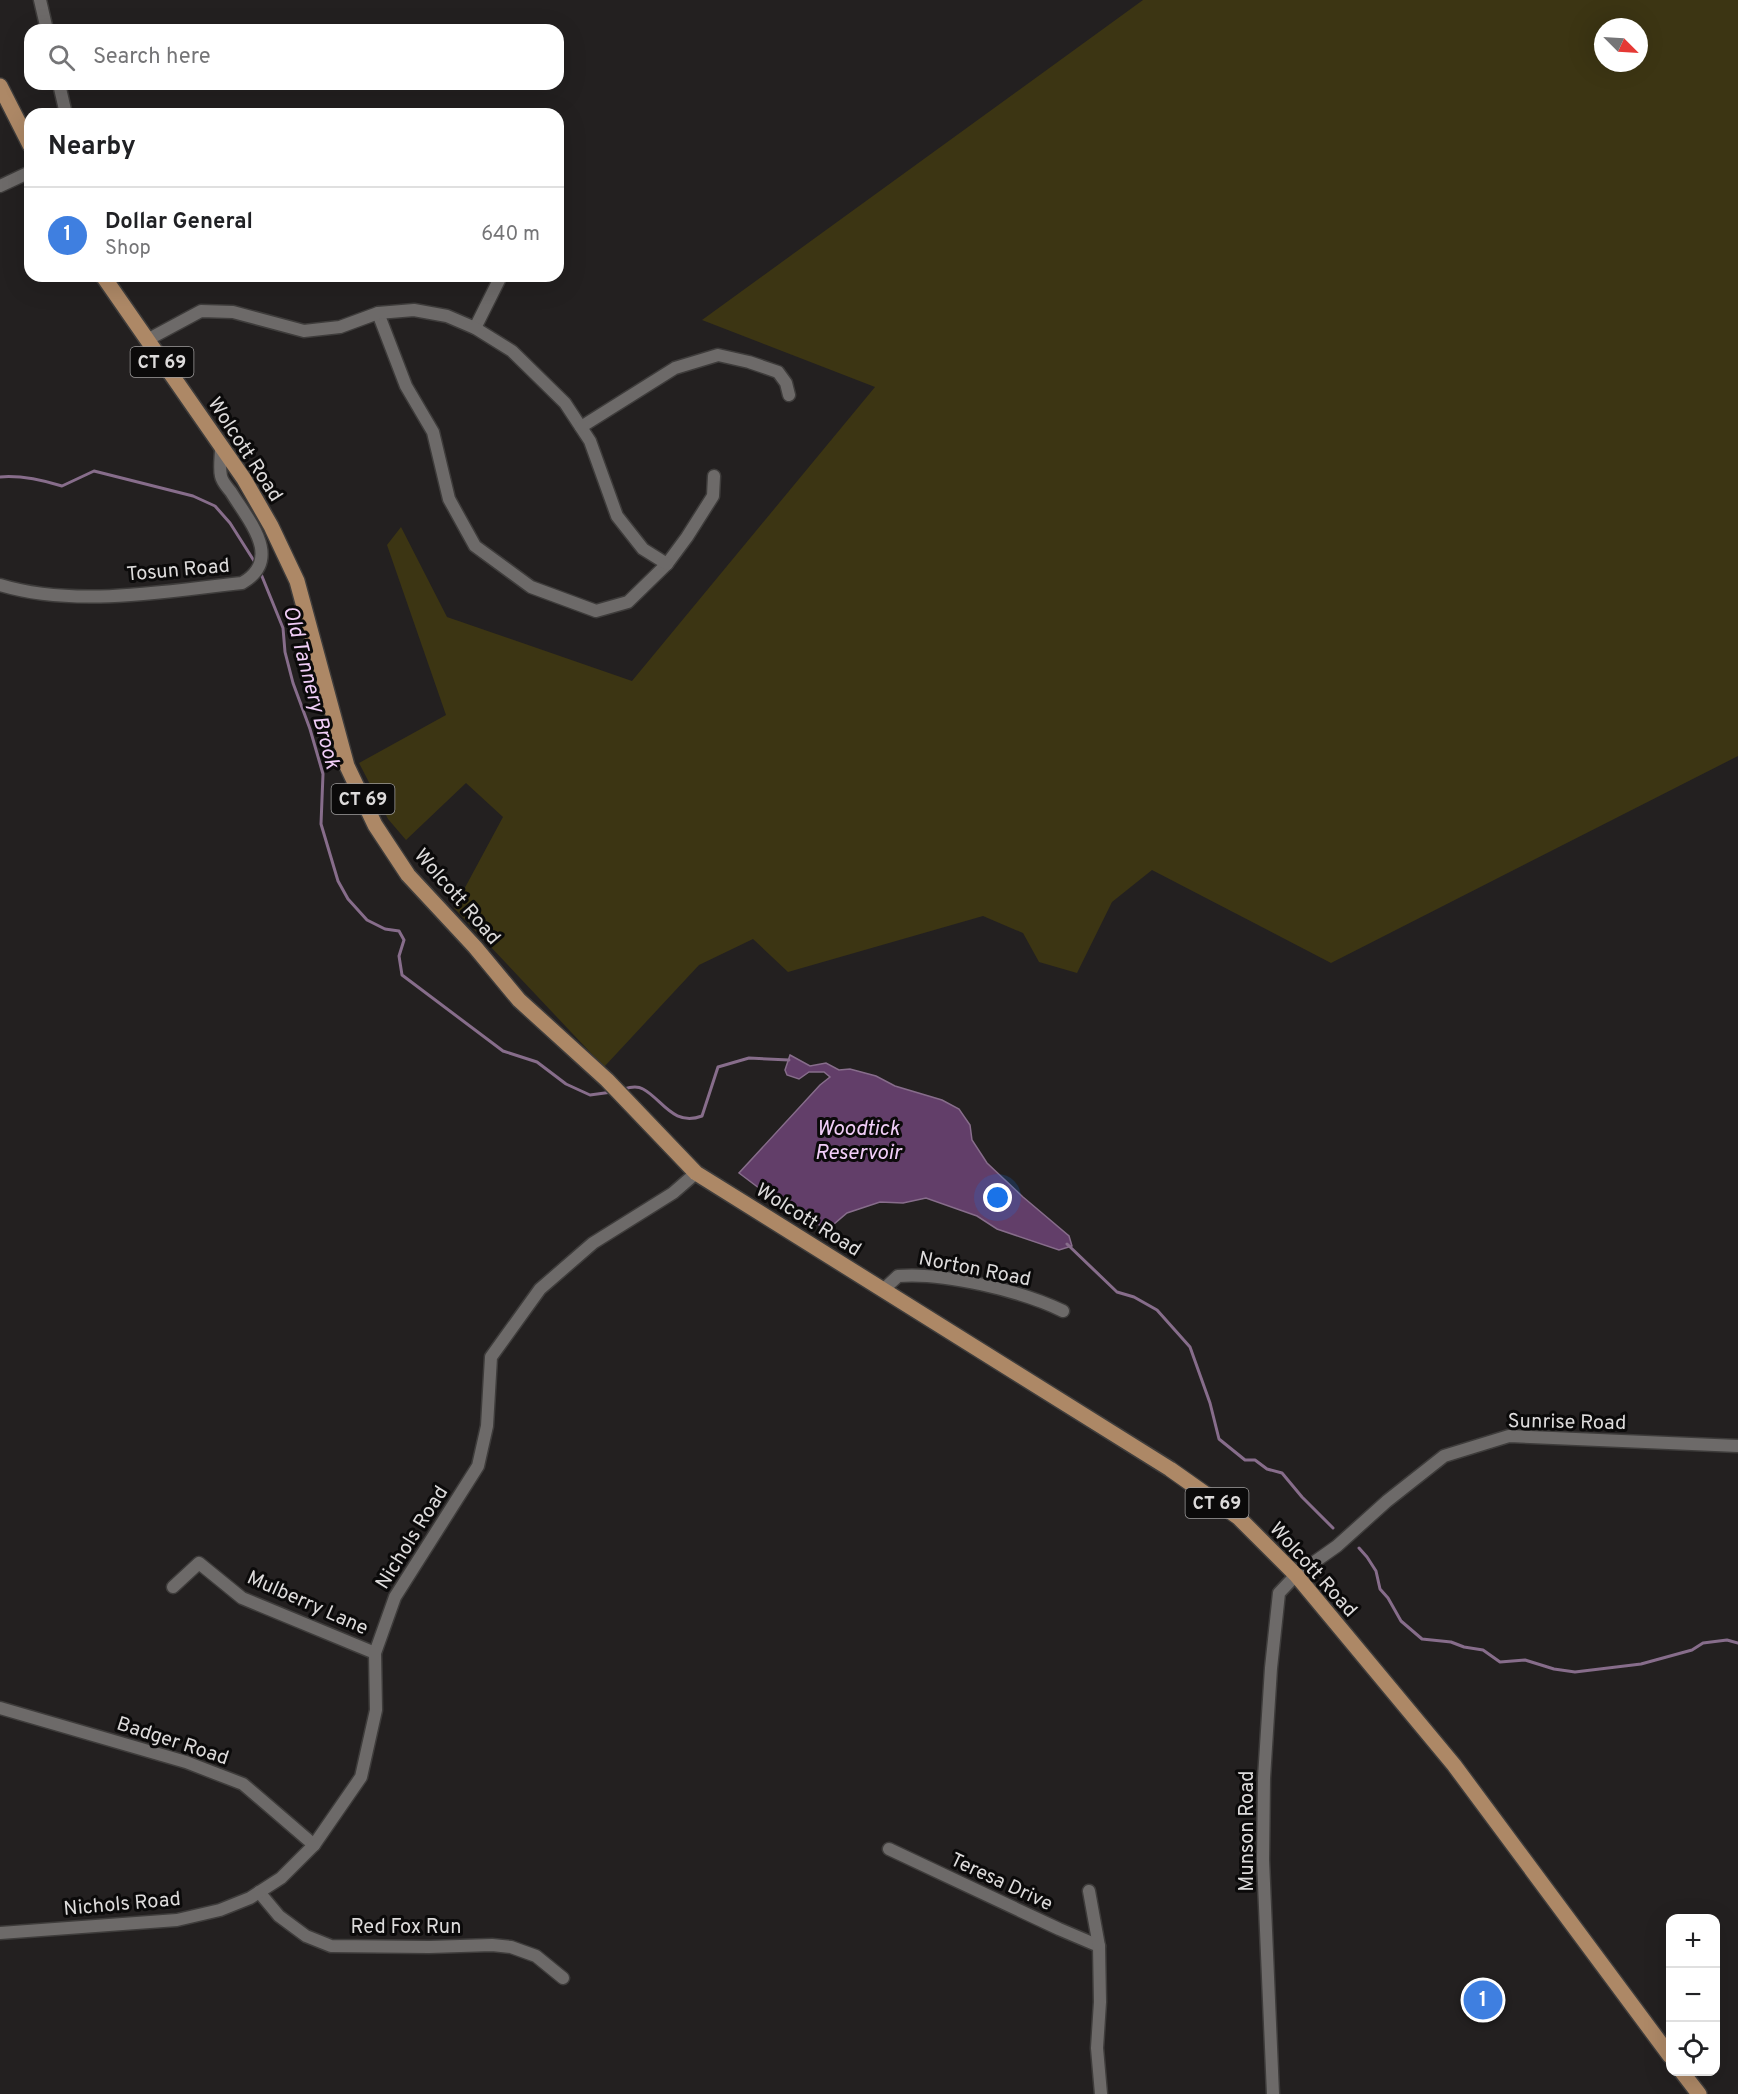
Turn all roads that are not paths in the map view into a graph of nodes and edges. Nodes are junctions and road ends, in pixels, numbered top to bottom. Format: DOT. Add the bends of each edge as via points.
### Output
graph roads {
  1 [pos="40,0"];
  2 [pos="46,24"];
  3 [pos="0,86"];
  4 [pos="60,90"];
  5 [pos="64,108"];
  6 [pos="24,133"];
  7 [pos="24,175"];
  8 [pos="0,186"];
  9 [pos="107,282"];
  10 [pos="498,282"];
  11 [pos="378,313"];
  12 [pos="475,328"];
  13 [pos="147,340"];
  14 [pos="789,395"];
  15 [pos="581,427"];
  16 [pos="221,448"];
  17 [pos="714,476"];
  18 [pos="667,564"];
  19 [pos="0,585"];
  20 [pos="696,1173"];
  21 [pos="883,1290"];
  22 [pos="1063,1311"];
  23 [pos="1738,1446"];
  24 [pos="1296,1575"];
  25 [pos="172,1587"];
  26 [pos="375,1653"];
  27 [pos="0,1707"];
  28 [pos="314,1845"];
  29 [pos="889,1849"];
  30 [pos="1089,1891"];
  31 [pos="259,1893"];
  32 [pos="0,1933"];
  33 [pos="1099,1946"];
  34 [pos="563,1978"];
  35 [pos="1666,2049"];
  36 [pos="1685,2076"];
  37 [pos="1101,2094"];
  38 [pos="1273,2094"];
  39 [pos="1699,2094"];
  1 -- 2 [label="street"];
  3 -- 6 [label="main road"];
  4 -- 5 [label="street"];
  7 -- 8 [label="street"];
  9 -- 13 [label="main road, Wolcott Road / CT 69"];
  10 -- 12 [label="street"];
  11 -- 12 [label="street" via="414,310 447,316"];
  11 -- 13 [label="street" via="340,327 304,331 233,312 201,311"];
  11 -- 18 [label="street" via="406,386 433,432 449,499 475,546 531,587 596,611 628,602"];
  12 -- 15 [label="street" via="512,351 565,403"];
  13 -- 16 [label="main road, Wolcott Road / CT 69"];
  14 -- 15 [label="street" via="778,372 718,356 675,368"];
  15 -- 18 [label="street" via="590,441 616,516 643,549"];
  16 -- 19 [label="street, Tosun Road" via="221,477 262,548 263,560 247,581 87,597 18,591"];
  16 -- 20 [label="main road, Wolcott Road / CT 69" via="271,526 297,581 347,766 375,825 408,875 516,996"];
  17 -- 18 [label="street" via="713,496"];
  20 -- 21 [label="main road, Wolcott Road / CT 69"];
  20 -- 26 [label="street, Nichols Road" via="673,1193 593,1243 540,1289 491,1357 487,1425 478,1466 395,1597"];
  21 -- 22 [label="street, Norton Road" via="898,1276 914,1274 1023,1294"];
  21 -- 24 [label="main road, Wolcott Road / CT 69" via="1170,1469 1238,1517"];
  23 -- 24 [label="street, Sunrise Road" via="1509,1436 1444,1455 1337,1546"];
  24 -- 35 [label="main road, Wolcott Road / CT 69" via="1454,1765"];
  24 -- 38 [label="street, Munson Road" via="1279,1593 1264,1778 1263,1860"];
  25 -- 26 [label="street, Mulberry Lane" via="199,1563 242,1598"];
  26 -- 28 [label="street, Nichols Road" via="376,1710 360,1778"];
  27 -- 28 [label="street, Badger Road" via="186,1762 243,1784"];
  28 -- 31 [label="street, Nichols Road" via="281,1878"];
  29 -- 33 [label="street, Teresa Drive"];
  30 -- 33 [label="street"];
  31 -- 32 [label="street, Nichols Road" via="220,1910 177,1920"];
  31 -- 34 [label="street, Red Fox Run" via="279,1916 306,1936 331,1946 511,1947 536,1956"];
  33 -- 37 [label="street" via="1096,2048"];
  36 -- 39 [label="main road"];
}
